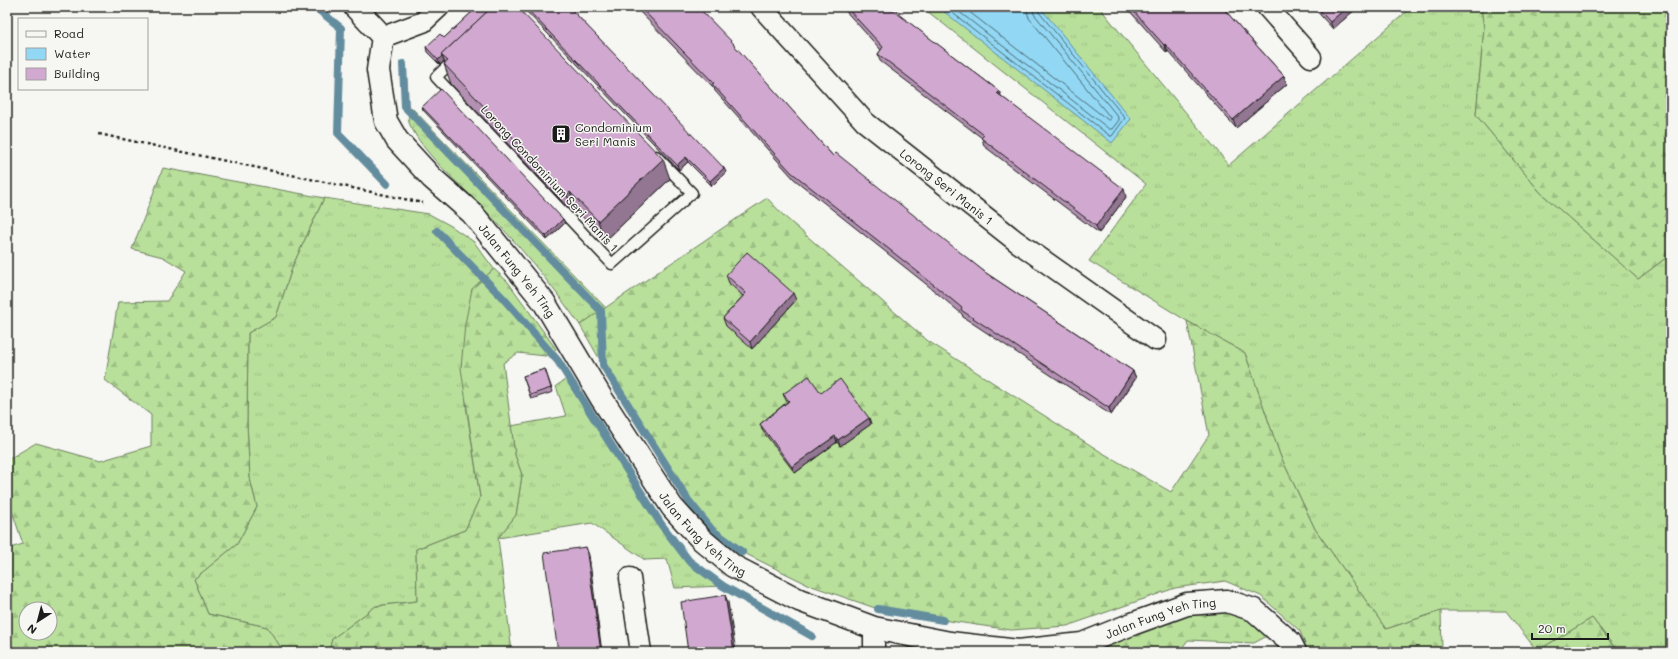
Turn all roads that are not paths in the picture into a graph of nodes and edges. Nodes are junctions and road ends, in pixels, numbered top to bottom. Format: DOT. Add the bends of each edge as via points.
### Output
graph roads {
  1 [pos="356,7"];
  2 [pos="439,7"];
  3 [pos="761,7"];
  4 [pos="1267,7"];
  5 [pos="383,37"];
  6 [pos="462,52"];
  7 [pos="1311,57"];
  8 [pos="648,148"];
  9 [pos="1156,340"];
  10 [pos="630,578"];
  11 [pos="874,628"];
  12 [pos="641,652"];
  13 [pos="874,652"];
  14 [pos="1294,652"];
  1 -- 5 [label="street"];
  2 -- 5 [label="street" via="423,22"];
  3 -- 9 [label="street, Lorong Seri Manis 1" via="865,122 1016,241"];
  4 -- 7 [label="street"];
  5 -- 11 [label="street, Jalan Fung Yeh Ting" via="378,70 386,121 397,140 432,178 472,213 544,302 602,399 672,507 701,539 733,566 799,600"];
  6 -- 8 [label="lane, Lorong Condominium Seri Manis 1" via="436,77 612,264 692,193"];
  10 -- 12 [label="street"];
  11 -- 13 [label="street"];
  11 -- 14 [label="street, Jalan Fung Yeh Ting" via="950,643 1018,651 1082,644 1187,604 1227,601 1254,610 1290,642"];
}
